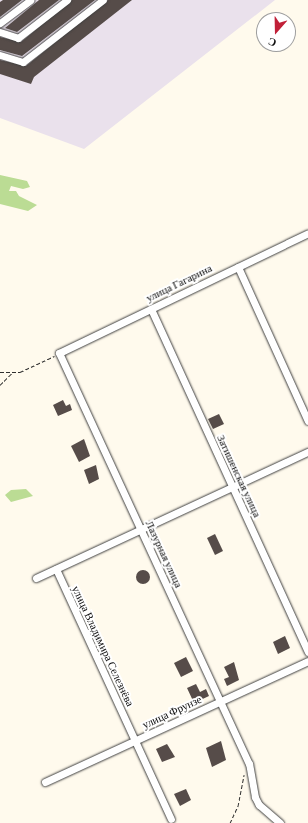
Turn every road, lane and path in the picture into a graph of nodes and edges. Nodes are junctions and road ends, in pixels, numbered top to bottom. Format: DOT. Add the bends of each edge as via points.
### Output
graph roads {
  1 [pos="30,0"];
  2 [pos="67,0"];
  3 [pos="103,0"];
  4 [pos="0,23"];
  5 [pos="0,32"];
  6 [pos="0,55"];
  7 [pos="308,233"];
  8 [pos="238,267"];
  9 [pos="151,309"];
  10 [pos="59,353"];
  11 [pos="0,372"];
  12 [pos="12,373"];
  13 [pos="0,385"];
  14 [pos="308,421"];
  15 [pos="308,452"];
  16 [pos="232,487"];
  17 [pos="140,529"];
  18 [pos="56,569"];
  19 [pos="36,578"];
  20 [pos="308,652"];
  21 [pos="308,661"];
  22 [pos="220,702"];
  23 [pos="135,741"];
  24 [pos="249,764"];
  25 [pos="45,782"];
  26 [pos="171,819"];
  27 [pos="230,823"];
  28 [pos="280,823"];
  1 -- 4 [label="street"];
  2 -- 5 [label="street" via="18,38"];
  3 -- 6 [label="street" via="23,62"];
  7 -- 8 [label="street, улица Гагарина"];
  8 -- 9 [label="street, улица Гагарина"];
  8 -- 14 [label="street"];
  9 -- 10 [label="street, улица Гагарина"];
  9 -- 16 [label="street, Затишенская улица"];
  10 -- 12 [label="path" via="28,369"];
  10 -- 17 [label="street, Лазурная улица"];
  11 -- 12 [label="path"];
  12 -- 13 [label="path" via="6,376"];
  15 -- 16 [label="street"];
  16 -- 17 [label="street"];
  16 -- 20 [label="street, Затишенская улица"];
  17 -- 18 [label="street"];
  17 -- 22 [label="street, Лазурная улица"];
  18 -- 19 [label="street"];
  18 -- 23 [label="street, улица Владимира Селезнёва"];
  21 -- 22 [label="street, улица Фрунзе"];
  22 -- 23 [label="street, улица Фрунзе"];
  22 -- 24 [label="street, Лазурная улица"];
  23 -- 25 [label="street, улица Фрунзе"];
  23 -- 26 [label="street, улица Владимира Селезнёва"];
  24 -- 27 [label="path" via="241,783 238,806"];
  24 -- 28 [label="street, Лазурная улица" via="259,805"];
}
